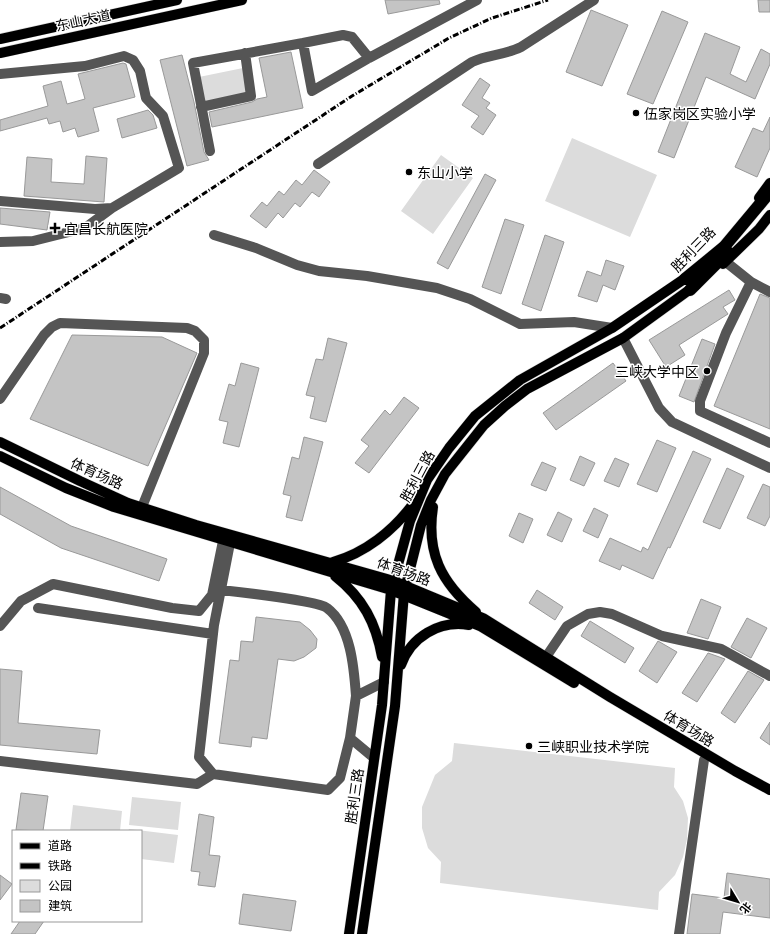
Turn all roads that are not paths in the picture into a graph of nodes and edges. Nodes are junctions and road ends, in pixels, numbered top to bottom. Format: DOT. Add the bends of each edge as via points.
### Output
graph roads {
  1 [pos="177,0"];
  2 [pos="242,0"];
  3 [pos="478,0"];
  4 [pos="594,0"];
  5 [pos="0,39"];
  6 [pos="303,43"];
  7 [pos="0,53"];
  8 [pos="245,53"];
  9 [pos="369,58"];
  10 [pos="0,74"];
  11 [pos="201,107"];
  12 [pos="210,150"];
  13 [pos="318,164"];
  14 [pos="770,183"];
  15 [pos="770,192"];
  16 [pos="0,201"];
  17 [pos="770,203"];
  18 [pos="112,208"];
  19 [pos="770,215"];
  20 [pos="214,235"];
  21 [pos="0,242"];
  22 [pos="726,253"];
  23 [pos="751,282"];
  24 [pos="688,285"];
  25 [pos="770,292"];
  26 [pos="612,328"];
  27 [pos="623,338"];
  28 [pos="0,399"];
  29 [pos="0,442"];
  30 [pos="770,443"];
  31 [pos="0,456"];
  32 [pos="770,468"];
  33 [pos="423,490"];
  34 [pos="434,494"];
  35 [pos="142,507"];
  36 [pos="227,542"];
  37 [pos="333,562"];
  38 [pos="331,573"];
  39 [pos="406,585"];
  40 [pos="392,586"];
  41 [pos="221,590"];
  42 [pos="404,596"];
  43 [pos="38,608"];
  44 [pos="482,622"];
  45 [pos="0,626"];
  46 [pos="213,634"];
  47 [pos="546,657"];
  48 [pos="398,676"];
  49 [pos="770,676"];
  50 [pos="384,678"];
  51 [pos="356,696"];
  52 [pos="350,738"];
  53 [pos="374,758"];
  54 [pos="704,760"];
  55 [pos="0,761"];
  56 [pos="213,774"];
  57 [pos="770,790"];
  58 [pos="770,796"];
  59 [pos="348,934"];
  60 [pos="362,934"];
  61 [pos="679,934"];
  1 -- 5 [label="main road, 东山大道"];
  2 -- 7 [label="main road, 东山大道"];
  3 -- 9 [label="street"];
  4 -- 13 [label="street" via="509,53 472,62"];
  6 -- 8 [label="street"];
  6 -- 9 [label="street" via="343,35 352,37"];
  6 -- 9 [label="street" via="312,91"];
  8 -- 11 [label="street" via="251,96"];
  8 -- 11 [label="street" via="192,63"];
  10 -- 18 [label="street" via="85,66 124,56 133,60 140,71 146,98 163,116 179,168"];
  11 -- 12 [label="street"];
  14 -- 24 [label="main road, 胜利三路"];
  15 -- 22 [label="highway"];
  16 -- 18 [label="street"];
  17 -- 22 [label="highway"];
  18 -- 21 [label="street" via="85,228 33,241"];
  19 -- 22 [label="main road" via="759,229"];
  20 -- 26 [label="street" via="319,271 437,288 470,299 520,324 574,322"];
  22 -- 23 [label="street"];
  22 -- 24 [label="highway"];
  23 -- 25 [label="street"];
  23 -- 30 [label="street" via="726,333 700,401 700,411"];
  24 -- 26 [label="main road, 胜利三路"];
  24 -- 27 [label="main road, 胜利三路"];
  26 -- 33 [label="main road, 胜利三路" via="520,380 475,416 449,448"];
  27 -- 32 [label="street" via="659,408 672,422"];
  27 -- 34 [label="main road, 胜利三路" via="527,389 505,406 484,426 445,474"];
  28 -- 35 [label="street" via="44,335 60,323 187,328 195,331 204,340 204,353"];
  29 -- 35 [label="main road, 体育场路" via="80,482"];
  31 -- 36 [label="main road, 体育场路" via="90,499"];
  33 -- 37 [label="main road" via="387,532 352,556"];
  33 -- 40 [label="main road, 胜利三路" via="410,521"];
  34 -- 39 [label="main road, 胜利三路" via="421,525"];
  34 -- 44 [label="main road" via="430,535 433,553 451,586"];
  35 -- 37 [label="main road, 体育场路" via="196,525"];
  36 -- 38 [label="main road, 体育场路"];
  36 -- 41 [label="street"];
  36 -- 45 [label="street" via="212,595 199,611 53,584 21,601"];
  37 -- 40 [label="main road, 体育场路"];
  38 -- 40 [label="main road, 体育场路"];
  38 -- 50 [label="main road" via="349,587 365,606 375,626"];
  39 -- 40 [label="main road, 体育场路"];
  39 -- 42 [label="main road, 胜利三路"];
  39 -- 44 [label="main road, 体育场路"];
  40 -- 42 [label="main road, 体育场路"];
  40 -- 50 [label="main road, 胜利三路"];
  41 -- 46 [label="street"];
  41 -- 51 [label="street" via="326,607 339,622 349,646"];
  42 -- 44 [label="main road, 体育场路"];
  42 -- 48 [label="main road, 胜利三路"];
  43 -- 46 [label="street"];
  44 -- 47 [label="main road, 体育场路"];
  44 -- 48 [label="main road" via="440,626 427,633 405,654"];
  44 -- 54 [label="main road, 体育场路"];
  46 -- 56 [label="street" via="199,757"];
  47 -- 49 [label="street" via="567,626 588,614 600,612 612,614 662,636 721,649"];
  47 -- 57 [label="main road, 体育场路"];
  48 -- 60 [label="main road, 胜利三路"];
  50 -- 51 [label="street"];
  50 -- 53 [label="main road, 胜利三路"];
  51 -- 52 [label="street"];
  52 -- 53 [label="street"];
  52 -- 56 [label="street" via="340,778 328,790"];
  53 -- 59 [label="main road, 胜利三路"];
  54 -- 58 [label="main road, 体育场路"];
  54 -- 61 [label="street"];
  55 -- 56 [label="street" via="196,784"];
}
